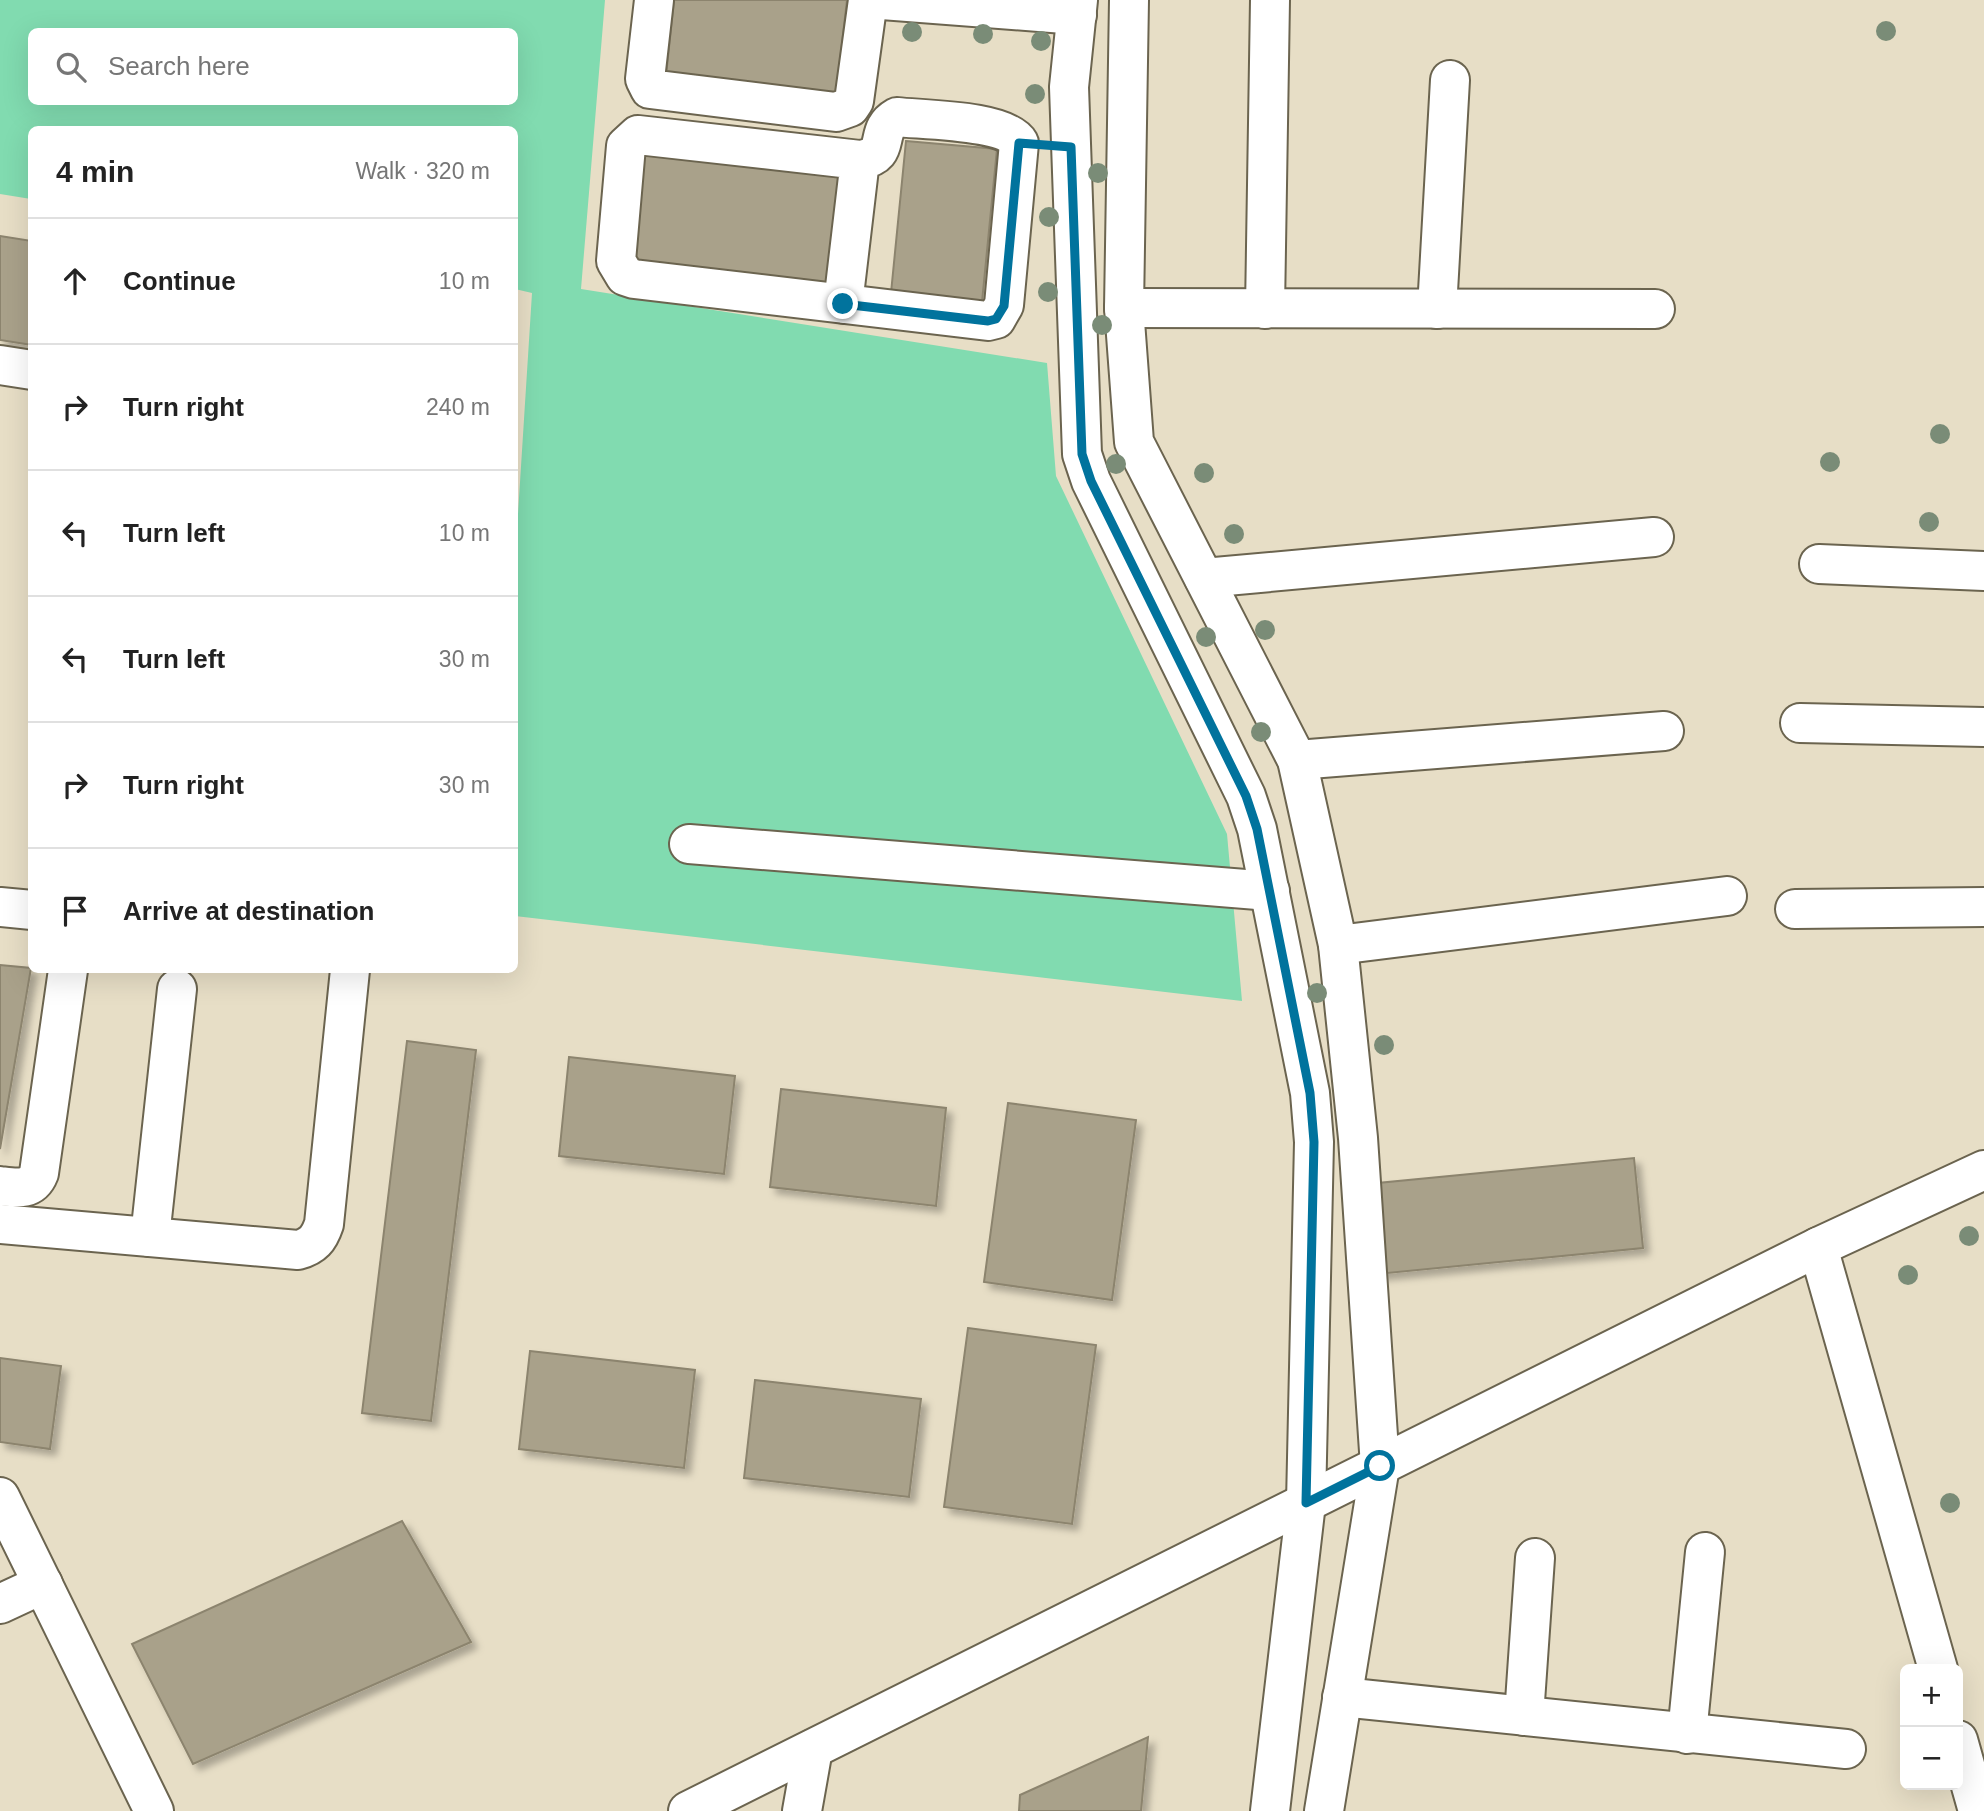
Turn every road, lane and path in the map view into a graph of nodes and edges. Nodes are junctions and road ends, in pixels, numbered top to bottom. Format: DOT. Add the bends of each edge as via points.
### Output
graph roads {
  1 [pos="654,0"];
  2 [pos="868,0"];
  3 [pos="882,0"];
  4 [pos="1129,0"];
  5 [pos="1270,0"];
  6 [pos="1078,8"];
  7 [pos="1450,80"];
  8 [pos="1019,143"];
  9 [pos="1071,147"];
  10 [pos="860,160"];
  11 [pos="843,304"];
  12 [pos="1124,308"];
  13 [pos="1265,309"];
  14 [pos="1437,309"];
  15 [pos="1654,309"];
  16 [pos="0,365"];
  17 [pos="28,369"];
  18 [pos="1654,537"];
  19 [pos="1819,564"];
  20 [pos="1984,570"];
  21 [pos="1204,578"];
  22 [pos="1800,723"];
  23 [pos="1984,727"];
  24 [pos="1664,731"];
  25 [pos="1297,760"];
  26 [pos="690,844"];
  27 [pos="1270,891"];
  28 [pos="1727,896"];
  29 [pos="0,907"];
  30 [pos="1984,907"];
  31 [pos="1795,909"];
  32 [pos="28,910"];
  33 [pos="1338,945"];
  34 [pos="68,973"];
  35 [pos="350,973"];
  36 [pos="177,989"];
  37 [pos="1984,1170"];
  38 [pos="0,1186"];
  39 [pos="0,1224"];
  40 [pos="150,1237"];
  41 [pos="1818,1247"];
  42 [pos="1380,1466"];
  43 [pos="0,1497"];
  44 [pos="1306,1503"];
  45 [pos="1705,1552"];
  46 [pos="1535,1558"];
  47 [pos="43,1584"];
  48 [pos="0,1604"];
  49 [pos="1937,1664"];
  50 [pos="1342,1697"];
  51 [pos="1524,1716"];
  52 [pos="1687,1734"];
  53 [pos="813,1749"];
  54 [pos="1846,1749"];
  55 [pos="1963,1758"];
  56 [pos="154,1811"];
  57 [pos="688,1811"];
  58 [pos="802,1811"];
  59 [pos="1269,1811"];
  60 [pos="1324,1811"];
  61 [pos="1978,1811"];
  1 -- 2 [label="street" via="645,79 650,89 836,112 854,101"];
  3 -- 6 [label="street"];
  4 -- 12 [label="street"];
  5 -- 13 [label="street"];
  6 -- 9 [label="street" via="1069,87"];
  7 -- 14 [label="street"];
  8 -- 9 [label="street"];
  8 -- 10 [label="street" via="1011,132 994,127 898,117 884,129 874,158"];
  8 -- 11 [label="street" via="1004,306 996,319"];
  9 -- 27 [label="street" via="1082,454 1091,481 1246,796"];
  10 -- 11 [label="street"];
  10 -- 11 [label="street" via="638,135 626,146 615,261 625,276"];
  12 -- 13 [label="street"];
  12 -- 21 [label="street" via="1134,442"];
  13 -- 14 [label="street"];
  14 -- 15 [label="street"];
  16 -- 17 [label="street"];
  18 -- 21 [label="street"];
  19 -- 20 [label="street"];
  21 -- 25 [label="street"];
  22 -- 23 [label="street"];
  24 -- 25 [label="street"];
  25 -- 33 [label="street"];
  26 -- 27 [label="street"];
  27 -- 44 [label="street" via="1310,1093 1314,1142"];
  28 -- 33 [label="street"];
  29 -- 32 [label="street"];
  30 -- 31 [label="street"];
  33 -- 42 [label="street" via="1358,1138"];
  34 -- 38 [label="street" via="39,1173 28,1187"];
  35 -- 40 [label="street" via="320,1236 310,1247 298,1250"];
  36 -- 40 [label="street"];
  37 -- 41 [label="street"];
  39 -- 40 [label="street"];
  41 -- 42 [label="street"];
  41 -- 49 [label="street"];
  42 -- 44 [label="street"];
  42 -- 50 [label="street"];
  43 -- 47 [label="street"];
  44 -- 53 [label="street"];
  44 -- 59 [label="street"];
  45 -- 52 [label="street"];
  46 -- 51 [label="street"];
  47 -- 48 [label="street"];
  47 -- 56 [label="street"];
  50 -- 51 [label="street"];
  50 -- 60 [label="street"];
  51 -- 52 [label="street"];
  52 -- 54 [label="street"];
  53 -- 57 [label="street"];
  53 -- 58 [label="street"];
  55 -- 61 [label="street"];
}
